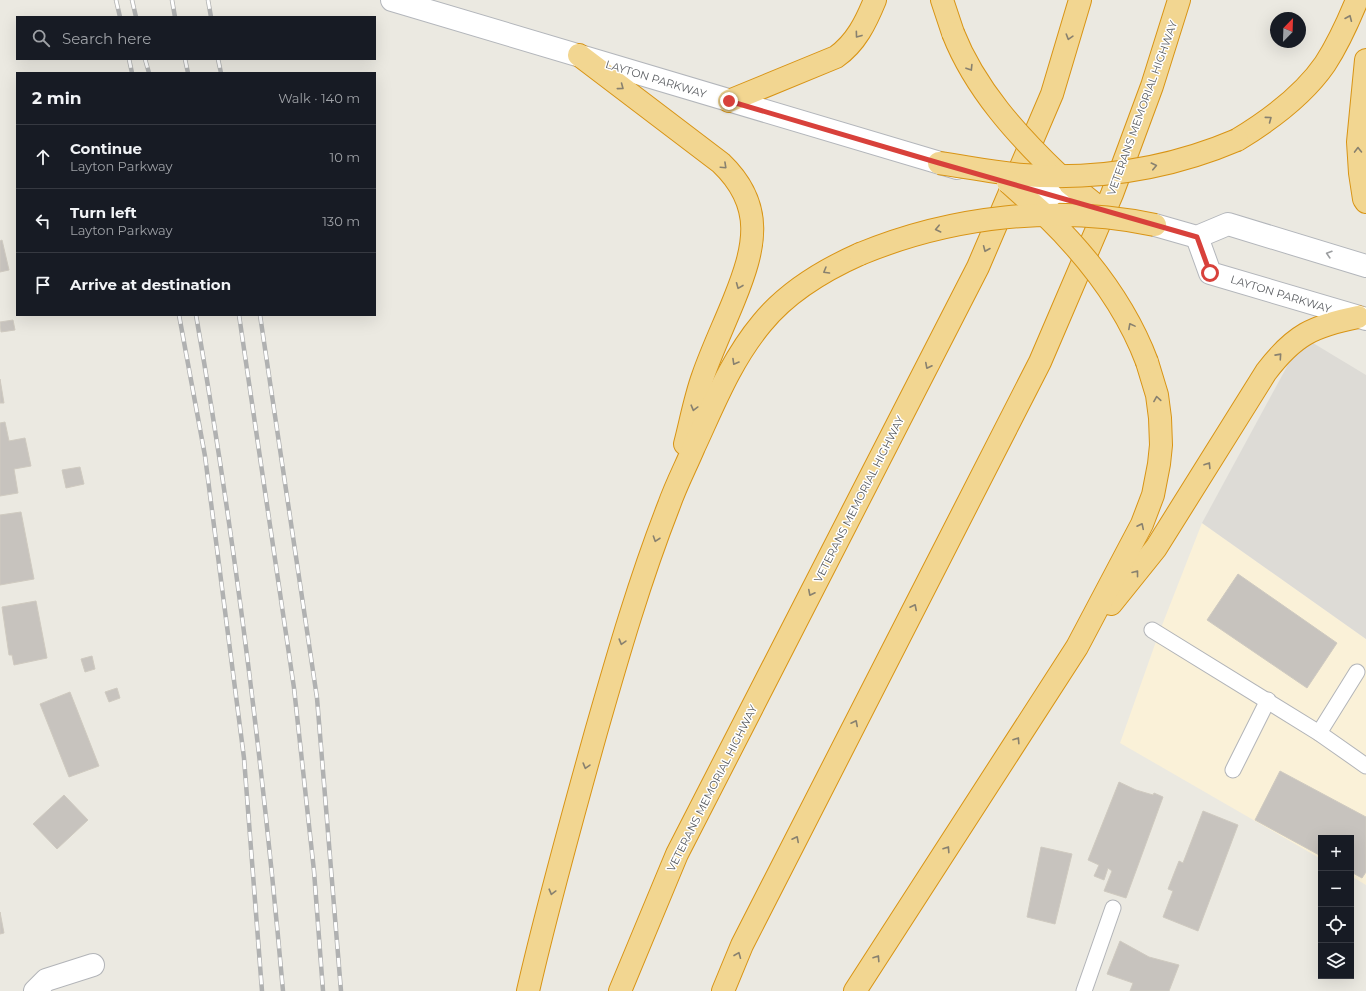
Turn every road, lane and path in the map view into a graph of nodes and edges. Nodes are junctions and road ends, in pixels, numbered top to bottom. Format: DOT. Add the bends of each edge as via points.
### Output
graph roads {
  1 [pos="392,0"];
  2 [pos="875,0"];
  3 [pos="942,0"];
  4 [pos="1080,0"];
  5 [pos="1179,0"];
  6 [pos="1357,0"];
  7 [pos="579,55"];
  8 [pos="1366,60"];
  9 [pos="729,101"];
  10 [pos="939,163"];
  11 [pos="1060,176"];
  12 [pos="1008,182"];
  13 [pos="1366,202"];
  14 [pos="1102,210"];
  15 [pos="1046,216"];
  16 [pos="1154,225"];
  17 [pos="1197,237"];
  18 [pos="1366,266"];
  19 [pos="1362,318"];
  20 [pos="669,503"];
  21 [pos="1152,630"];
  22 [pos="1077,647"];
  23 [pos="1357,672"];
  24 [pos="1268,700"];
  25 [pos="1319,733"];
  26 [pos="1366,766"];
  27 [pos="1233,770"];
  28 [pos="1113,908"];
  29 [pos="93,964"];
  30 [pos="35,991"];
  31 [pos="528,991"];
  32 [pos="620,991"];
  33 [pos="723,991"];
  34 [pos="855,991"];
  35 [pos="1084,991"];
  1 -- 7 [label="main road, LAYTON PARKWAY"];
  2 -- 9 [label="highway, one-way" via="861,30 850,45 836,57"];
  3 -- 11 [label="highway, one-way, bridge" via="959,49 990,99 1021,137"];
  4 -- 32 [label="highway, VETERANS MEMORIAL HIGHWAY, one-way" via="1052,94 978,267 677,854"];
  33 -- 5 [label="highway, VETERANS MEMORIAL HIGHWAY, one-way" via="742,945 1040,362 1112,194 1152,86"];
  11 -- 6 [label="highway, one-way, bridge" via="1094,175 1148,168 1207,152 1237,140 1274,116 1310,84 1340,38"];
  7 -- 9 [label="main road, LAYTON PARKWAY"];
  7 -- 20 [label="highway, one-way" via="721,163 740,186 750,212 752,242 748,263 703,377"];
  13 -- 8 [label="highway, one-way" via="1360,177 1358,147"];
  9 -- 10 [label="main road, LAYTON PARKWAY"];
  10 -- 11 [label="highway, bridge" via="1021,174"];
  10 -- 12 [label="main road, LAYTON PARKWAY, bridge"];
  11 -- 14 [label="highway"];
  12 -- 14 [label="main road, LAYTON PARKWAY, bridge"];
  12 -- 15 [label="highway, bridge"];
  14 -- 16 [label="main road, LAYTON PARKWAY, bridge"];
  15 -- 16 [label="highway, bridge" via="1074,215"];
  15 -- 20 [label="highway, one-way, bridge" via="1001,218 946,227 886,244 831,268 801,287 770,314 744,347 729,372"];
  22 -- 15 [label="highway, one-way, bridge" via="1142,524 1153,495 1159,464 1160,429 1156,390 1132,328 1106,285"];
  16 -- 17 [label="main road, LAYTON PARKWAY"];
  18 -- 17 [label="main road, one-way" via="1228,224"];
  17 -- 19 [label="main road, LAYTON PARKWAY" via="1210,273"];
  22 -- 19 [label="highway, one-way" via="1156,548 1276,358 1306,333 1331,322"];
  20 -- 31 [label="highway, one-way" via="633,604 611,680 551,897"];
  21 -- 24 [label="lane"];
  34 -- 22 [label="highway, one-way"];
  23 -- 25 [label="lane"];
  24 -- 25 [label="lane"];
  24 -- 27 [label="lane"];
  25 -- 26 [label="lane"];
  28 -- 35 [label="lane"];
  29 -- 30 [label="main road" via="46,980"];
}
